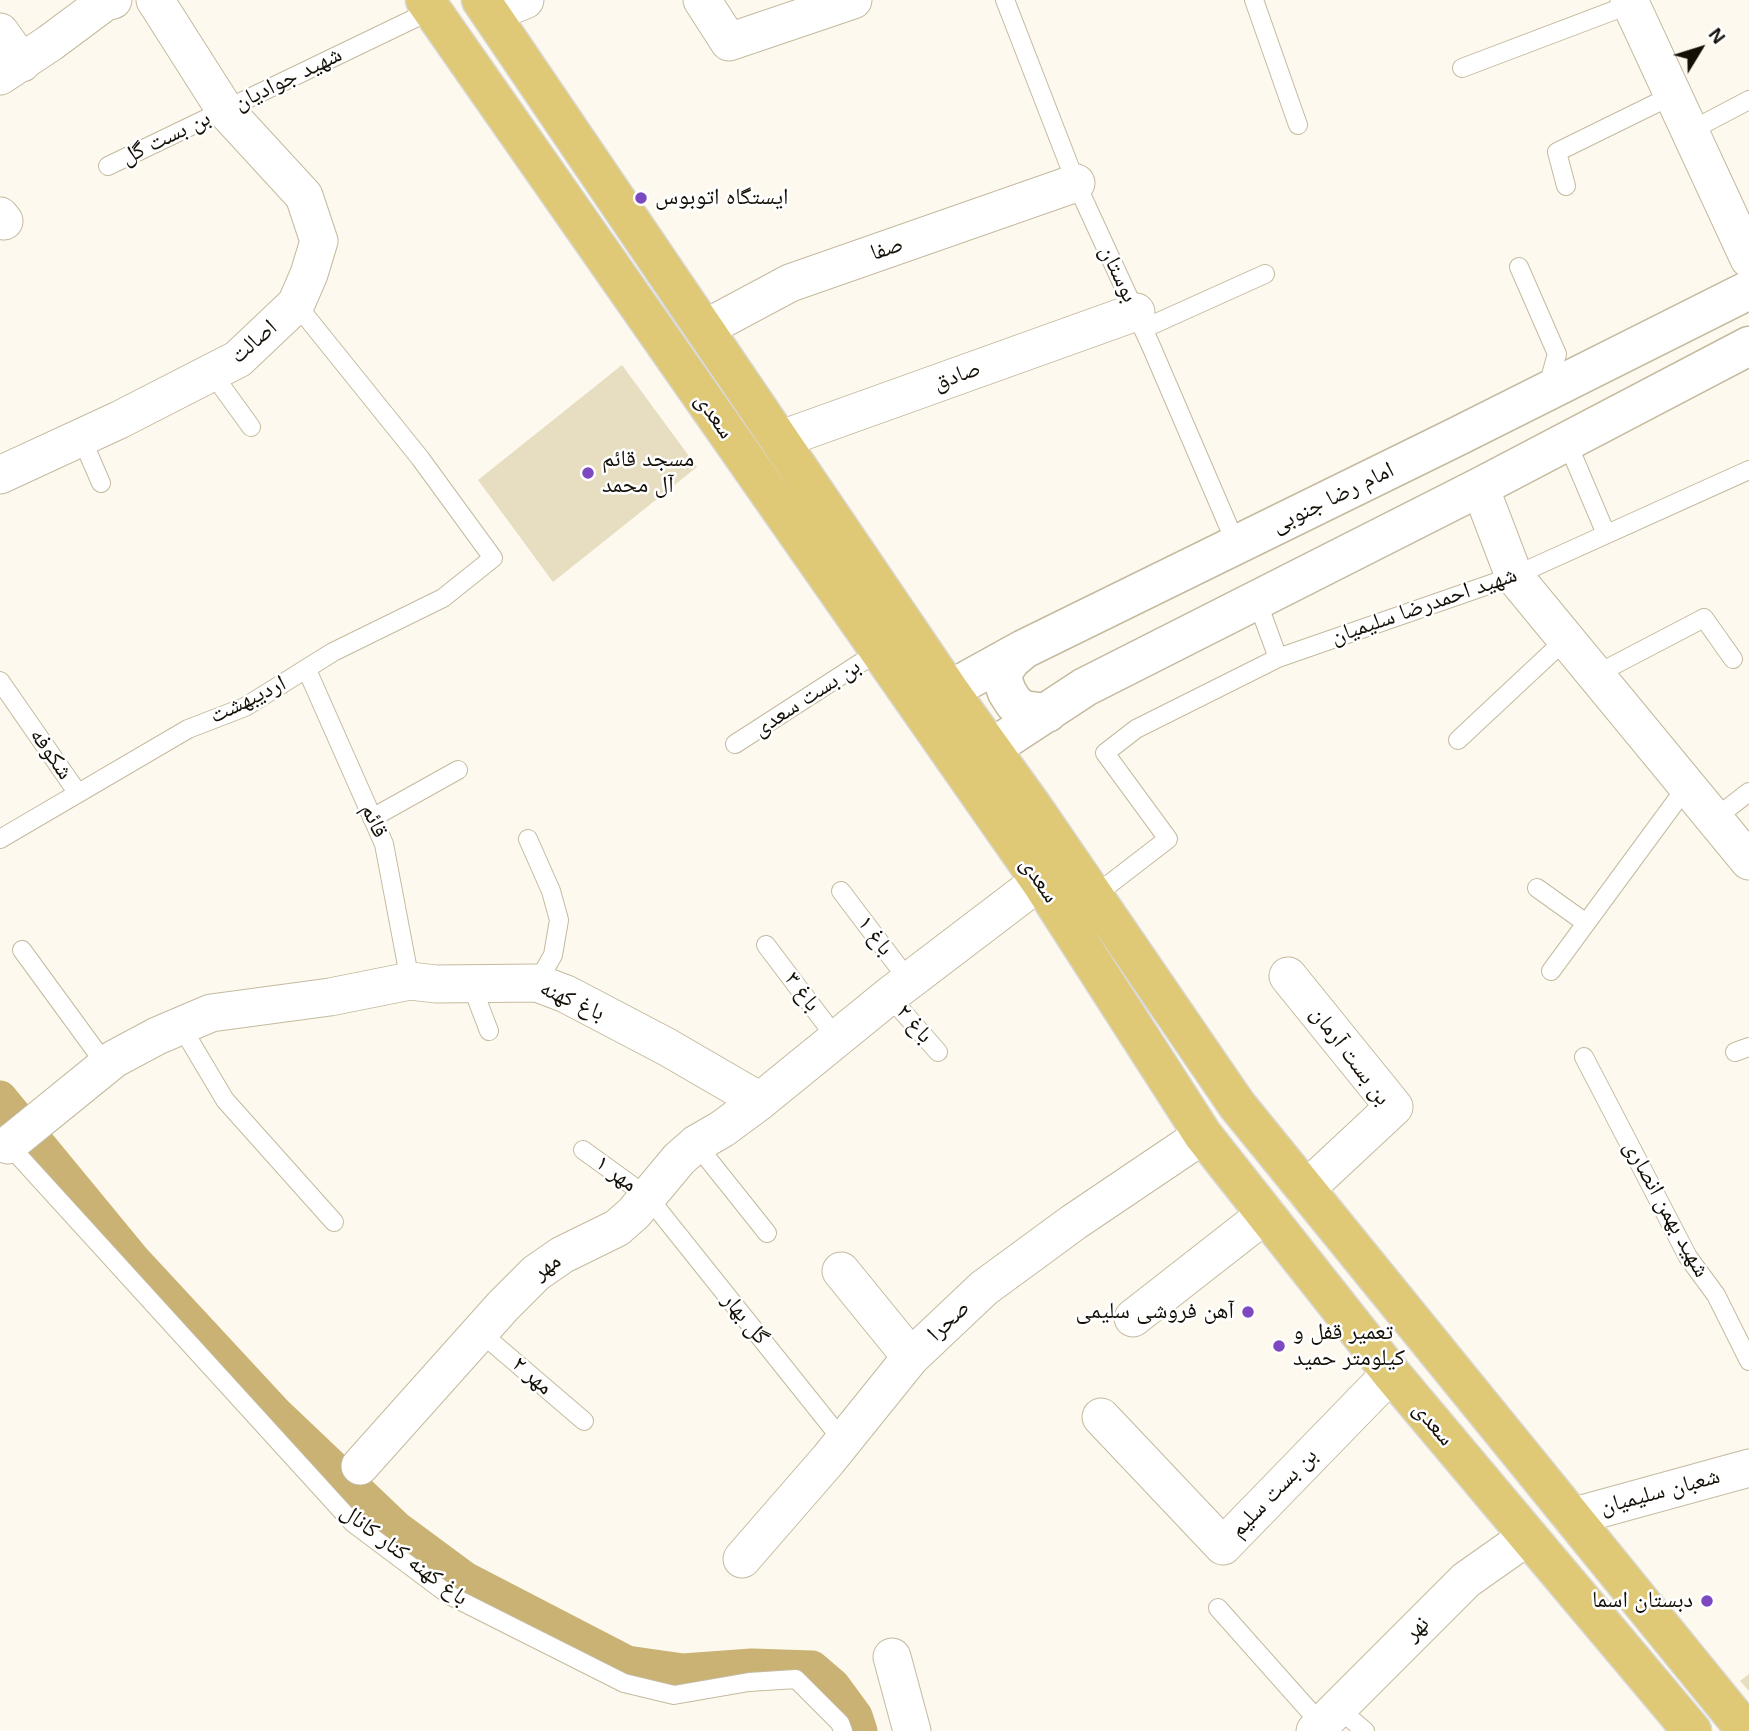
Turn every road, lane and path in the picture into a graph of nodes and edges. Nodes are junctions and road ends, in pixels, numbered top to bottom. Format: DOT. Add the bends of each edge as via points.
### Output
graph roads {
  1 [pos="113,0"];
  2 [pos="155,0"];
  3 [pos="525,0"];
  4 [pos="702,0"];
  5 [pos="853,0"];
  6 [pos="1005,0"];
  7 [pos="1254,0"];
  8 [pos="1630,2"];
  9 [pos="428,5"];
  10 [pos="485,7"];
  11 [pos="0,32"];
  12 [pos="1462,68"];
  13 [pos="11,69"];
  14 [pos="1673,95"];
  15 [pos="1749,100"];
  16 [pos="225,110"];
  17 [pos="1298,125"];
  18 [pos="1689,131"];
  19 [pos="108,166"];
  20 [pos="1076,183"];
  21 [pos="1566,186"];
  22 [pos="1749,259"];
  23 [pos="1519,267"];
  24 [pos="1265,274"];
  25 [pos="1749,290"];
  26 [pos="296,304"];
  27 [pos="1140,320"];
  28 [pos="704,329"];
  29 [pos="1749,346"];
  30 [pos="212,373"];
  31 [pos="1546,392"];
  32 [pos="251,427"];
  33 [pos="81,437"];
  34 [pos="779,440"];
  35 [pos="1567,442"];
  36 [pos="1749,470"];
  37 [pos="0,475"];
  38 [pos="101,483"];
  39 [pos="1480,487"];
  40 [pos="1606,534"];
  41 [pos="1237,546"];
  42 [pos="1514,576"];
  43 [pos="1256,598"];
  44 [pos="1566,639"];
  45 [pos="1024,649"];
  46 [pos="879,651"];
  47 [pos="1278,658"];
  48 [pos="1733,659"];
  49 [pos="307,670"];
  50 [pos="1595,675"];
  51 [pos="0,681"];
  52 [pos="934,699"];
  53 [pos="1046,713"];
  54 [pos="1458,740"];
  55 [pos="735,744"];
  56 [pos="976,759"];
  57 [pos="458,770"];
  58 [pos="1687,786"];
  59 [pos="77,792"];
  60 [pos="1749,792"];
  61 [pos="372,818"];
  62 [pos="1714,819"];
  63 [pos="0,839"];
  64 [pos="528,839"];
  65 [pos="1749,861"];
  66 [pos="1040,881"];
  67 [pos="1537,888"];
  68 [pos="841,891"];
  69 [pos="1094,896"];
  70 [pos="1586,923"];
  71 [pos="766,946"];
  72 [pos="22,950"];
  73 [pos="1551,971"];
  74 [pos="1288,976"];
  75 [pos="410,981"];
  76 [pos="537,983"];
  77 [pos="471,984"];
  78 [pos="899,988"];
  79 [pos="181,1026"];
  80 [pos="489,1031"];
  81 [pos="837,1039"];
  82 [pos="938,1052"];
  83 [pos="1584,1057"];
  84 [pos="106,1065"];
  85 [pos="760,1101"];
  86 [pos="1203,1135"];
  87 [pos="4,1139"];
  88 [pos="696,1144"];
  89 [pos="583,1150"];
  90 [pos="1305,1189"];
  91 [pos="648,1197"];
  92 [pos="1266,1214"];
  93 [pos="334,1222"];
  94 [pos="767,1233"];
  95 [pos="841,1271"];
  96 [pos="1133,1318"];
  97 [pos="480,1332"];
  98 [pos="911,1357"];
  99 [pos="1749,1361"];
  100 [pos="1391,1373"];
  101 [pos="1101,1417"];
  102 [pos="584,1421"];
  103 [pos="843,1441"];
  104 [pos="360,1466"];
  105 [pos="1749,1468"];
  106 [pos="1571,1517"];
  107 [pos="1527,1536"];
  108 [pos="742,1559"];
  109 [pos="1218,1608"];
  110 [pos="892,1657"];
  111 [pos="1335,1724"];
  112 [pos="843,1731"];
  113 [pos="912,1731"];
  114 [pos="1692,1731"];
  115 [pos="1746,1731"];
  1 -- 13 [label="street"];
  2 -- 16 [label="street, شهید جوادیان"];
  3 -- 10 [label="street"];
  4 -- 5 [label="street" via="729,42"];
  6 -- 20 [label="lane, بوستان"];
  7 -- 17 [label="lane"];
  8 -- 12 [label="lane"];
  8 -- 14 [label="street"];
  9 -- 16 [label="lane, شهید جوادیان"];
  9 -- 46 [label="main road, سعدی"];
  10 -- 28 [label="main road, سعدی"];
  11 -- 13 [label="street"];
  14 -- 18 [label="street"];
  14 -- 21 [label="lane" via="1557,152"];
  15 -- 18 [label="lane"];
  16 -- 19 [label="lane, بن بست گل"];
  16 -- 26 [label="street, اصالت" via="304,196 319,241"];
  18 -- 22 [label="street"];
  20 -- 27 [label="lane, بوستان"];
  20 -- 28 [label="street, صفا" via="790,283"];
  23 -- 31 [label="lane" via="1556,354"];
  24 -- 27 [label="lane"];
  25 -- 31 [label="street, امام رضا جنوبی"];
  26 -- 30 [label="street, اصالت" via="239,359"];
  26 -- 49 [label="lane, اردیبهشت" via="420,458 493,558 443,598 333,652"];
  27 -- 34 [label="street, صادق"];
  27 -- 41 [label="lane, بوستان"];
  28 -- 34 [label="main road, سعدی"];
  29 -- 35 [label="street"];
  30 -- 32 [label="lane"];
  30 -- 33 [label="street, اصالت"];
  31 -- 41 [label="street, امام رضا جنوبی"];
  33 -- 37 [label="street, اصالت"];
  33 -- 38 [label="lane"];
  34 -- 52 [label="main road, سعدی"];
  35 -- 39 [label="street"];
  35 -- 40 [label="lane"];
  36 -- 40 [label="lane, شهید احمدرضا سلیمیان"];
  39 -- 42 [label="street"];
  39 -- 43 [label="street"];
  40 -- 42 [label="lane, شهید احمدرضا سلیمیان"];
  41 -- 45 [label="street, امام رضا جنوبی"];
  42 -- 44 [label="street"];
  42 -- 47 [label="lane, شهید احمدرضا سلیمیان"];
  43 -- 47 [label="lane"];
  43 -- 53 [label="street" via="1085,687"];
  44 -- 50 [label="street"];
  44 -- 54 [label="lane"];
  45 -- 52 [label="street, امام رضا جنوبی"];
  45 -- 53 [label="street" via="1011,660 1002,678 1014,703 1023,710"];
  46 -- 52 [label="main road, سعدی"];
  46 -- 55 [label="lane, بن بست سعدی"];
  47 -- 69 [label="lane, شهید احمدرضا سلیمیان" via="1136,729 1105,752 1168,839"];
  48 -- 50 [label="lane" via="1704,618"];
  49 -- 59 [label="lane, اردیبهشت" via="245,707 188,729"];
  49 -- 61 [label="lane, قائم"];
  50 -- 58 [label="street"];
  51 -- 59 [label="lane, شکوفه"];
  52 -- 56 [label="main road, سعدی"];
  53 -- 56 [label="street"];
  56 -- 66 [label="main road, سعدی"];
  56 -- 69 [label="main road, سعدی"];
  57 -- 61 [label="lane"];
  58 -- 62 [label="street"];
  58 -- 70 [label="lane"];
  59 -- 63 [label="lane, اردیبهشت"];
  60 -- 62 [label="lane"];
  61 -- 75 [label="lane, قائم" via="384,844"];
  62 -- 65 [label="street"];
  64 -- 76 [label="lane" via="559,919 553,955"];
  66 -- 78 [label="street"];
  66 -- 86 [label="main road, سعدی"];
  67 -- 70 [label="lane"];
  68 -- 78 [label="lane, باغ ۱"];
  69 -- 90 [label="main road, سعدی" via="1237,1105"];
  70 -- 73 [label="lane"];
  71 -- 81 [label="lane, باغ ۳"];
  72 -- 84 [label="lane"];
  74 -- 90 [label="street, بن بست آرمان" via="1394,1107"];
  75 -- 77 [label="street, باغ کهنه"];
  75 -- 79 [label="street, باغ کهنه" via="211,1013"];
  76 -- 77 [label="street, باغ کهنه"];
  76 -- 85 [label="street, باغ کهنه" via="667,1047"];
  77 -- 80 [label="lane"];
  78 -- 81 [label="street"];
  78 -- 82 [label="lane, باغ ۲"];
  79 -- 84 [label="street, باغ کهنه"];
  79 -- 93 [label="lane" via="225,1100"];
  81 -- 85 [label="street"];
  83 -- 99 [label="lane, شهید بهمن انصاری" via="1688,1257 1716,1294"];
  84 -- 87 [label="street, باغ کهنه" via="41,1117"];
  85 -- 88 [label="street, مهر"];
  86 -- 92 [label="main road, سعدی"];
  86 -- 98 [label="street, صحرا" via="984,1287"];
  87 -- 112 [label="lane, باغ کهنه کنار کانال" via="353,1523 449,1595 624,1683 674,1695 796,1679"];
  88 -- 91 [label="street, مهر"];
  88 -- 94 [label="lane"];
  89 -- 91 [label="lane, مهر ۱"];
  90 -- 106 [label="main road, سعدی"];
  91 -- 97 [label="street, مهر" via="617,1228 536,1273"];
  91 -- 103 [label="lane, گل بهار"];
  92 -- 96 [label="street"];
  92 -- 100 [label="main road, سعدی"];
  95 -- 98 [label="street"];
  97 -- 102 [label="lane, مهر ۲"];
  97 -- 104 [label="street, مهر"];
  98 -- 103 [label="street, صحرا"];
  100 -- 101 [label="street, بن بست سلیم" via="1223,1546"];
  100 -- 107 [label="main road, سعدی"];
  103 -- 108 [label="street, صحرا"];
  105 -- 106 [label="street, شعبان سلیمیان"];
  106 -- 107 [label="main road"];
  106 -- 115 [label="main road, سعدی"];
  107 -- 111 [label="street, نهر" via="1466,1580"];
  107 -- 114 [label="main road, سعدی"];
  109 -- 111 [label="lane"];
  110 -- 113 [label="street"];
}
